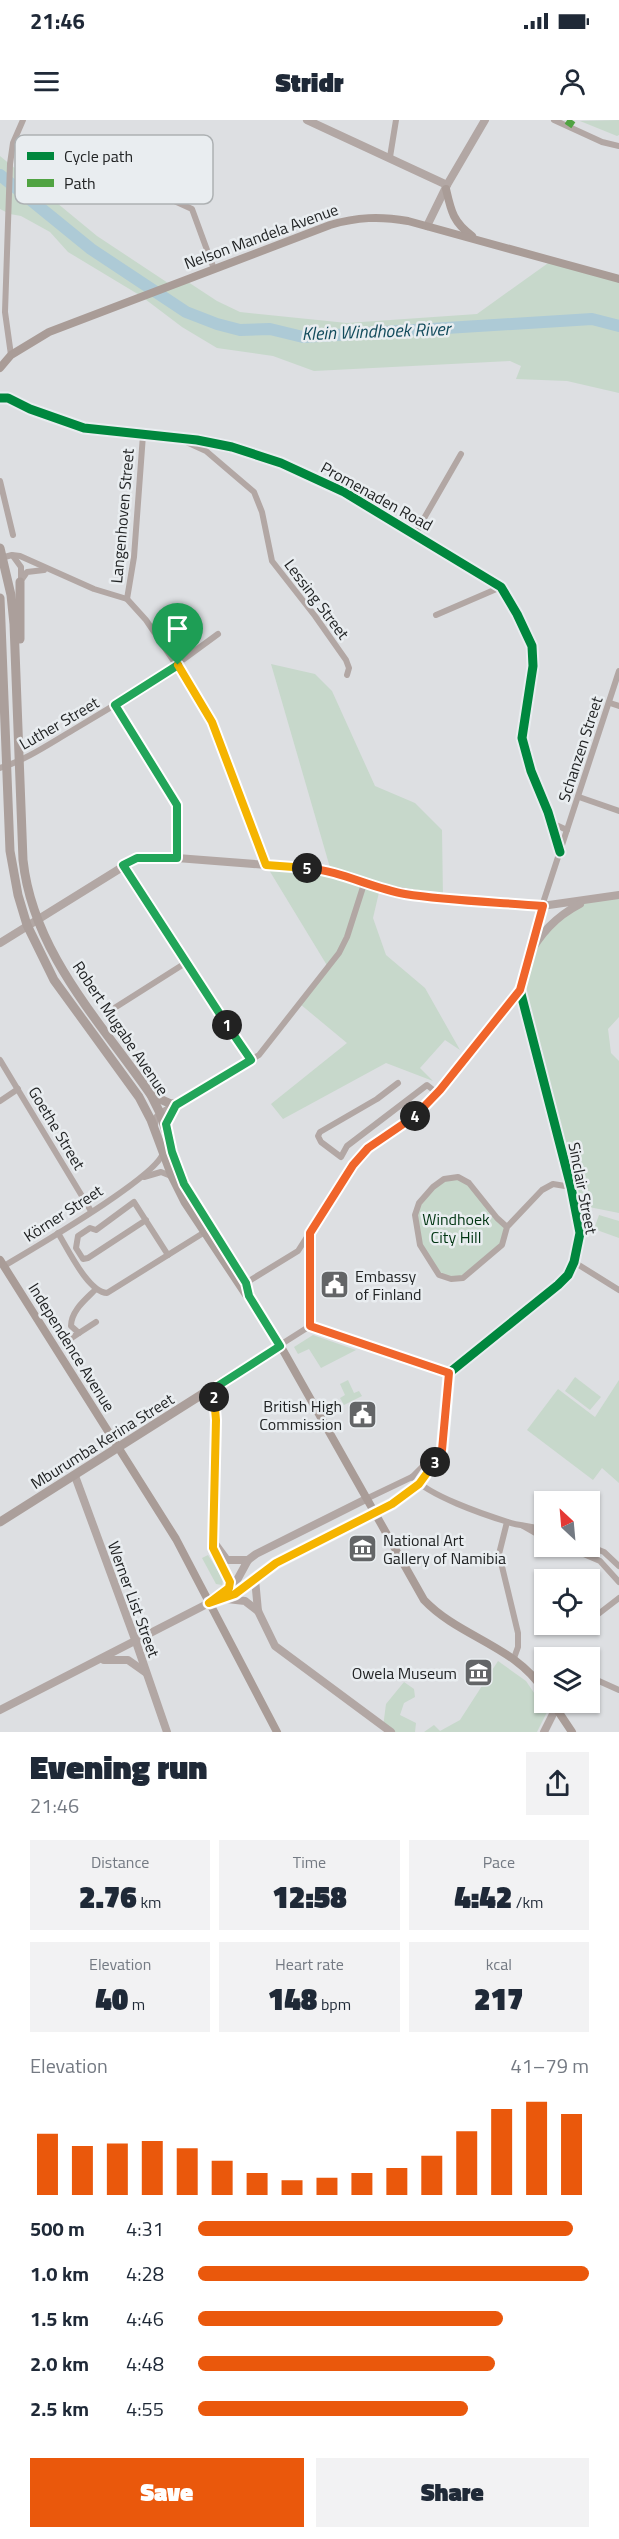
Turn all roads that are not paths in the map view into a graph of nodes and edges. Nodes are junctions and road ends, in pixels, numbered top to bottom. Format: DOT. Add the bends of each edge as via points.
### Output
graph roads {
  1 [pos="23,120"];
  2 [pos="307,120"];
  3 [pos="396,120"];
  4 [pos="485,120"];
  5 [pos="554,120"];
  6 [pos="572,120"];
  7 [pos="568,126"];
  8 [pos="17,135"];
  9 [pos="15,140"];
  10 [pos="619,146"];
  11 [pos="390,157"];
  12 [pos="446,187"];
  13 [pos="181,204"];
  14 [pos="427,226"];
  15 [pos="476,239"];
  16 [pos="214,269"];
  17 [pos="619,279"];
  18 [pos="11,354"];
  19 [pos="0,368"];
  20 [pos="0,398"];
  21 [pos="143,435"];
  22 [pos="176,438"];
  23 [pos="461,454"];
  24 [pos="0,481"];
  25 [pos="415,534"];
  26 [pos="13,535"];
  27 [pos="0,548"];
  28 [pos="5,557"];
  29 [pos="48,570"];
  30 [pos="20,582"];
  31 [pos="501,587"];
  32 [pos="0,598"];
  33 [pos="127,599"];
  34 [pos="436,615"];
  35 [pos="218,634"];
  36 [pos="178,665"];
  37 [pos="619,671"];
  38 [pos="347,675"];
  39 [pos="610,703"];
  40 [pos="115,705"];
  41 [pos="619,706"];
  42 [pos="16,712"];
  43 [pos="6,732"];
  44 [pos="0,747"];
  45 [pos="20,761"];
  46 [pos="3,767"];
  47 [pos="0,791"];
  48 [pos="579,797"];
  49 [pos="8,802"];
  50 [pos="548,812"];
  51 [pos="619,812"];
  52 [pos="567,830"];
  53 [pos="560,852"];
  54 [pos="177,858"];
  55 [pos="123,865"];
  56 [pos="266,865"];
  57 [pos="364,884"];
  58 [pos="619,895"];
  59 [pos="586,901"];
  60 [pos="543,906"];
  61 [pos="37,919"];
  62 [pos="27,925"];
  63 [pos="0,943"];
  64 [pos="527,958"];
  65 [pos="187,962"];
  66 [pos="520,990"];
  67 [pos="116,1007"];
  68 [pos="0,1060"];
  69 [pos="251,1060"];
  70 [pos="398,1083"];
  71 [pos="18,1089"];
  72 [pos="437,1093"];
  73 [pos="151,1095"];
  74 [pos="0,1101"];
  75 [pos="178,1104"];
  76 [pos="160,1113"];
  77 [pos="156,1130"];
  78 [pos="168,1135"];
  79 [pos="163,1151"];
  80 [pos="341,1156"];
  81 [pos="353,1165"];
  82 [pos="172,1176"];
  83 [pos="136,1181"];
  84 [pos="571,1187"];
  85 [pos="91,1210"];
  86 [pos="146,1220"];
  87 [pos="507,1227"];
  88 [pos="207,1230"];
  89 [pos="58,1233"];
  90 [pos="310,1233"];
  91 [pos="168,1255"];
  92 [pos="574,1262"];
  93 [pos="2,1263"];
  94 [pos="243,1285"];
  95 [pos="619,1290"];
  96 [pos="97,1291"];
  97 [pos="96,1322"];
  98 [pos="310,1326"];
  99 [pos="78,1333"];
  100 [pos="67,1341"];
  101 [pos="280,1346"];
  102 [pos="449,1373"];
  103 [pos="213,1389"];
  104 [pos="118,1447"];
  105 [pos="442,1447"];
  106 [pos="75,1476"];
  107 [pos="412,1477"];
  108 [pos="419,1484"];
  109 [pos="366,1499"];
  110 [pos="374,1514"];
  111 [pos="0,1522"];
  112 [pos="507,1522"];
  113 [pos="523,1526"];
  114 [pos="534,1528"];
  115 [pos="304,1531"];
  116 [pos="534,1534"];
  117 [pos="212,1539"];
  118 [pos="309,1546"];
  119 [pos="600,1550"];
  120 [pos="591,1557"];
  121 [pos="248,1560"];
  122 [pos="619,1566"];
  123 [pos="255,1579"];
  124 [pos="619,1582"];
  125 [pos="229,1588"];
  126 [pos="619,1598"];
  127 [pos="224,1599"];
  128 [pos="209,1603"];
  129 [pos="258,1611"];
  130 [pos="600,1613"];
  131 [pos="136,1641"];
  132 [pos="514,1658"];
  133 [pos="100,1660"];
  134 [pos="146,1673"];
  135 [pos="534,1675"];
  136 [pos="600,1681"];
  137 [pos="619,1690"];
  138 [pos="0,1710"];
  139 [pos="551,1713"];
  140 [pos="559,1713"];
  141 [pos="167,1732"];
  142 [pos="277,1732"];
  143 [pos="391,1732"];
  144 [pos="544,1732"];
  145 [pos="572,1732"];
  1 -- 8 [label="street"];
  2 -- 11 [label="street"];
  3 -- 11 [label="street"];
  4 -- 12 [label="street"];
  5 -- 7 [label="street"];
  6 -- 7 [label="street"];
  7 -- 10 [label="street"];
  9 -- 18 [label="street" via="10,153 5,312"];
  11 -- 12 [label="street"];
  12 -- 14 [label="street"];
  12 -- 15 [label="main road" via="455,220"];
  13 -- 16 [label="street" via="192,209"];
  14 -- 15 [label="main road, Nelson Mandela Avenue"];
  14 -- 16 [label="main road, Nelson Mandela Avenue" via="379,217 351,219"];
  15 -- 17 [label="main road, Nelson Mandela Avenue"];
  16 -- 18 [label="main road, Nelson Mandela Avenue" via="49,332"];
  18 -- 19 [label="main road, Nelson Mandela Avenue"];
  20 -- 21 [label="street, Promenaden Road" via="84,428"];
  21 -- 22 [label="street, Promenaden Road"];
  21 -- 33 [label="street, Langenhoven Street"];
  22 -- 25 [label="street, Promenaden Road" via="232,447 281,463 344,492"];
  22 -- 38 [label="street, Lessing Street" via="206,451 254,492 272,561 346,660"];
  23 -- 25 [label="street"];
  24 -- 26 [label="street"];
  25 -- 31 [label="street, Promenaden Road"];
  27 -- 28 [label="main road, Robert Mugabe Avenue"];
  28 -- 29 [label="street" via="20,556"];
  28 -- 30 [label="street" via="21,567"];
  28 -- 42 [label="main road, Robert Mugabe Avenue" via="14,624"];
  29 -- 30 [label="street" via="27,572"];
  29 -- 33 [label="street"];
  30 -- 42 [label="main road" via="21,701"];
  31 -- 34 [label="street"];
  31 -- 50 [label="street, Promenaden Road" via="532,646 533,666 522,738"];
  32 -- 43 [label="main road, Robert Mugabe Avenue"];
  33 -- 36 [label="street"];
  35 -- 36 [label="street, Luther Street"];
  36 -- 40 [label="street, Luther Street"];
  36 -- 56 [label="street" via="212,722"];
  37 -- 39 [label="street, Schanzen Street"];
  39 -- 41 [label="street"];
  39 -- 48 [label="street, Schanzen Street"];
  40 -- 45 [label="street, Luther Street"];
  40 -- 54 [label="street" via="177,805"];
  42 -- 45 [label="main road, Robert Mugabe Avenue"];
  43 -- 44 [label="main road"];
  43 -- 46 [label="main road, Robert Mugabe Avenue"];
  45 -- 46 [label="street, Luther Street"];
  45 -- 61 [label="main road, Robert Mugabe Avenue" via="23,860"];
  46 -- 49 [label="main road, Robert Mugabe Avenue"];
  47 -- 49 [label="main road"];
  48 -- 51 [label="street"];
  48 -- 52 [label="street, Schanzen Street"];
  49 -- 62 [label="main road, Robert Mugabe Avenue" via="10,851"];
  50 -- 52 [label="street, Promenaden Road" via="556,825"];
  50 -- 53 [label="street, Promenaden Road"];
  52 -- 53 [label="street, Schanzen Street"];
  53 -- 60 [label="street, Schanzen Street"];
  54 -- 55 [label="street" via="137,858"];
  54 -- 56 [label="street"];
  55 -- 61 [label="street"];
  55 -- 65 [label="street"];
  56 -- 57 [label="street" via="332,872"];
  57 -- 60 [label="street" via="448,899"];
  57 -- 69 [label="street" via="339,953 272,1041"];
  58 -- 59 [label="street"];
  59 -- 60 [label="street"];
  59 -- 64 [label="street" via="552,922"];
  60 -- 64 [label="street, Schanzen Street"];
  61 -- 62 [label="street"];
  61 -- 73 [label="main road, Robert Mugabe Avenue" via="69,982"];
  62 -- 63 [label="street"];
  62 -- 77 [label="main road, Robert Mugabe Avenue" via="54,980 128,1080"];
  64 -- 66 [label="street, Schanzen Street"];
  65 -- 67 [label="street"];
  65 -- 69 [label="street"];
  66 -- 72 [label="street, Schanzen Street"];
  66 -- 84 [label="street, Sinclair Street"];
  68 -- 71 [label="street, Goethe Street"];
  69 -- 75 [label="street"];
  70 -- 80 [label="street" via="320,1132 321,1142"];
  71 -- 74 [label="street"];
  71 -- 85 [label="street, Goethe Street"];
  72 -- 80 [label="street" via="427,1085 347,1146"];
  72 -- 81 [label="street, Schanzen Street" via="416,1114 368,1148"];
  73 -- 75 [label="main road"];
  73 -- 76 [label="main road, Robert Mugabe Avenue"];
  75 -- 76 [label="street"];
  75 -- 78 [label="main road" via="166,1124"];
  76 -- 77 [label="street" via="154,1122"];
  76 -- 78 [label="main road, Robert Mugabe Avenue"];
  77 -- 79 [label="main road, Robert Mugabe Avenue"];
  78 -- 88 [label="main road, Robert Mugabe Avenue" via="181,1177"];
  79 -- 82 [label="main road, Robert Mugabe Avenue"];
  79 -- 83 [label="street, Körner Street" via="158,1163"];
  80 -- 81 [label="street"];
  81 -- 90 [label="street, Schanzen Street"];
  82 -- 83 [label="street, Körner Street" via="160,1172"];
  82 -- 88 [label="main road, Robert Mugabe Avenue"];
  83 -- 85 [label="street, Körner Street"];
  84 -- 87 [label="street" via="553,1184 542,1190"];
  84 -- 92 [label="street, Sinclair Street" via="580,1233"];
  85 -- 89 [label="street, Körner Street"];
  86 -- 86 [label="street" via="88,1258 83,1259 76,1248 78,1236 90,1228 96,1230 132,1202"];
  86 -- 91 [label="street"];
  87 -- 87 [label="street" via="502,1245 492,1256 463,1278 451,1279 439,1275 420,1245 415,1215 419,1203 433,1187 444,1179 458,1177 469,1183"];
  88 -- 91 [label="street"];
  88 -- 94 [label="main road, Robert Mugabe Avenue"];
  89 -- 93 [label="street, Körner Street"];
  89 -- 96 [label="street"];
  90 -- 94 [label="street, Schanzen Street" via="298,1251"];
  90 -- 98 [label="street"];
  91 -- 96 [label="street" via="107,1293"];
  92 -- 95 [label="street"];
  92 -- 102 [label="street, Sinclair Street" via="558,1285"];
  93 -- 104 [label="main road, Independence Avenue"];
  94 -- 101 [label="main road, Robert Mugabe Avenue"];
  96 -- 99 [label="street" via="77,1308 71,1320"];
  97 -- 99 [label="street"];
  98 -- 101 [label="street"];
  98 -- 102 [label="street"];
  99 -- 100 [label="street"];
  101 -- 103 [label="main road, Mburumba Kerina Street"];
  101 -- 109 [label="main road, Robert Mugabe Avenue"];
  102 -- 105 [label="street"];
  103 -- 104 [label="main road, Mburumba Kerina Street"];
  103 -- 117 [label="street" via="216,1420"];
  104 -- 106 [label="main road, Mburumba Kerina Street"];
  104 -- 128 [label="main road, Independence Avenue" via="176,1539"];
  105 -- 107 [label="street"];
  105 -- 108 [label="street"];
  106 -- 111 [label="main road, Mburumba Kerina Street"];
  106 -- 131 [label="street, Werner List Street"];
  107 -- 108 [label="street"];
  107 -- 109 [label="street"];
  108 -- 110 [label="street"];
  108 -- 112 [label="street"];
  109 -- 110 [label="main road, Robert Mugabe Avenue"];
  109 -- 115 [label="street"];
  110 -- 118 [label="street"];
  110 -- 132 [label="main road, Robert Mugabe Avenue" via="429,1606"];
  112 -- 113 [label="street"];
  112 -- 132 [label="street" via="499,1554 518,1633"];
  113 -- 114 [label="street"];
  113 -- 116 [label="street"];
  115 -- 118 [label="street" via="312,1538"];
  115 -- 121 [label="street"];
  117 -- 121 [label="street" via="227,1560"];
  117 -- 125 [label="street" via="229,1578"];
  118 -- 123 [label="street"];
  119 -- 122 [label="street"];
  120 -- 124 [label="street" via="600,1561"];
  121 -- 125 [label="street"];
  123 -- 127 [label="street"];
  123 -- 129 [label="street"];
  125 -- 128 [label="street"];
  126 -- 130 [label="street"];
  127 -- 128 [label="street"];
  127 -- 129 [label="street" via="239,1599"];
  128 -- 131 [label="street"];
  128 -- 142 [label="main road, Independence Avenue"];
  129 -- 143 [label="street" via="278,1649"];
  131 -- 133 [label="street"];
  131 -- 134 [label="street, Werner List Street"];
  132 -- 135 [label="main road, Robert Mugabe Avenue"];
  133 -- 134 [label="street" via="128,1660"];
  133 -- 138 [label="street"];
  134 -- 141 [label="street, Werner List Street"];
  136 -- 137 [label="street"];
  139 -- 144 [label="street"];
  140 -- 145 [label="main road"];
}
